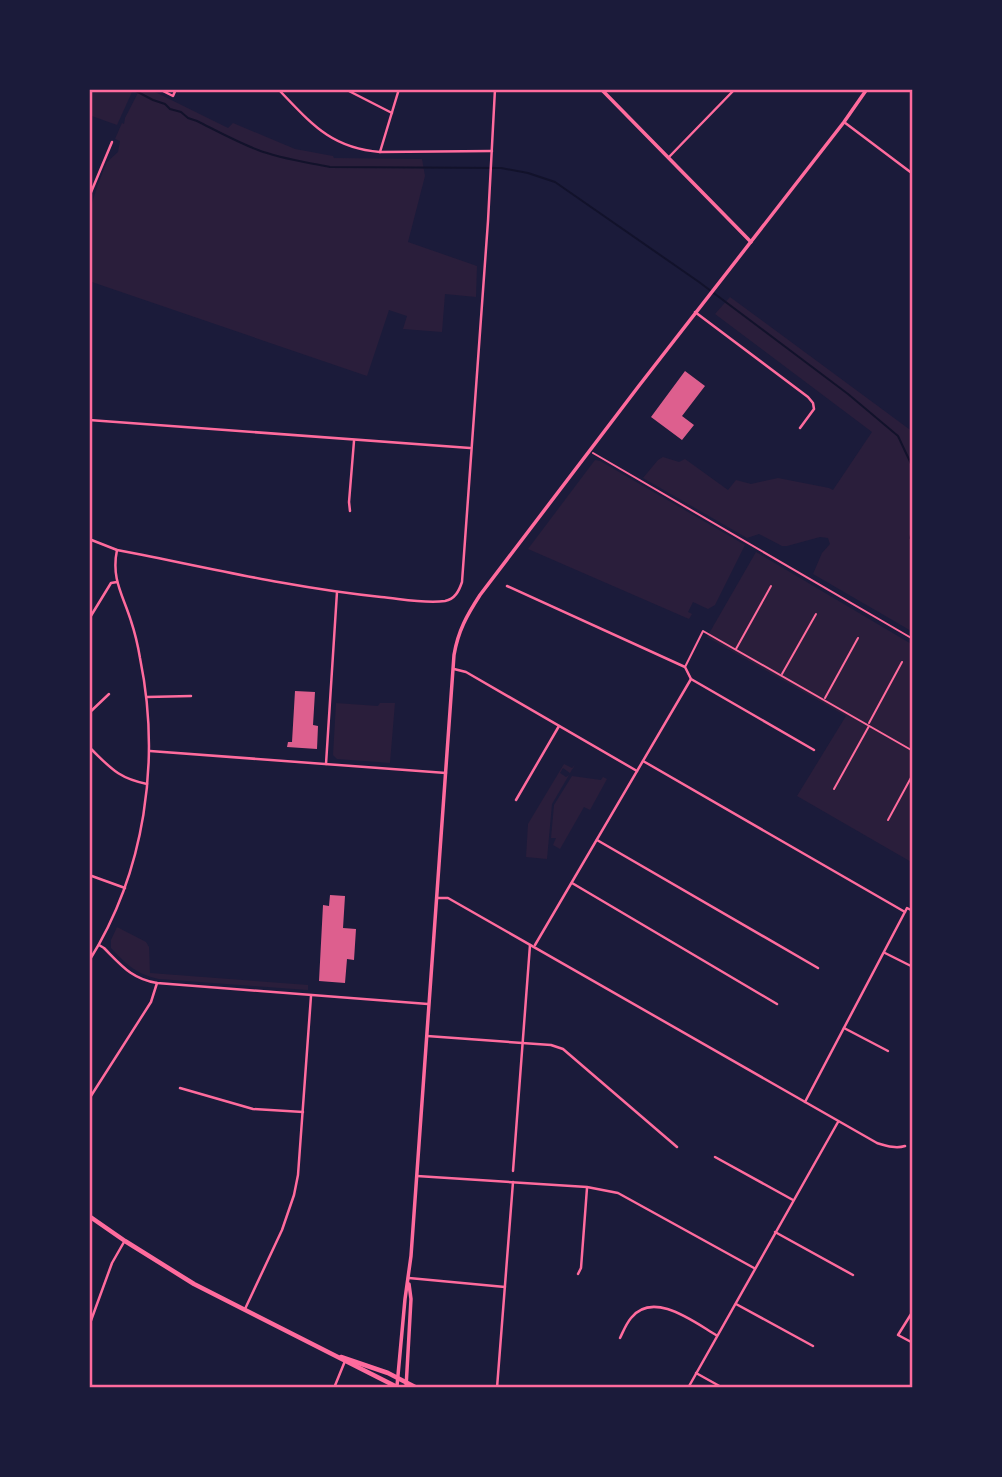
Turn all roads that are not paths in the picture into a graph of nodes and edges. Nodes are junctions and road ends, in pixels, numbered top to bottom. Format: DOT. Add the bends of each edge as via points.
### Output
graph roads {
  1 [pos="159,89"];
  2 [pos="176,89"];
  3 [pos="278,89"];
  4 [pos="345,89"];
  5 [pos="399,89"];
  6 [pos="495,89"];
  7 [pos="601,89"];
  8 [pos="735,89"];
  9 [pos="867,89"];
  10 [pos="392,113"];
  11 [pos="844,122"];
  12 [pos="112,142"];
  13 [pos="380,152"];
  14 [pos="491,153"];
  15 [pos="668,157"];
  16 [pos="913,174"];
  17 [pos="89,197"];
  18 [pos="751,242"];
  19 [pos="695,312"];
  20 [pos="89,420"];
  21 [pos="800,428"];
  22 [pos="354,441"];
  23 [pos="471,449"];
  24 [pos="89,505"];
  25 [pos="350,511"];
  26 [pos="89,525"];
  27 [pos="89,539"];
  28 [pos="117,550"];
  29 [pos="117,582"];
  30 [pos="507,586"];
  31 [pos="771,586"];
  32 [pos="337,592"];
  33 [pos="816,614"];
  34 [pos="89,619"];
  35 [pos="858,638"];
  36 [pos="736,649"];
  37 [pos="902,662"];
  38 [pos="685,667"];
  39 [pos="453,669"];
  40 [pos="782,675"];
  41 [pos="691,679"];
  42 [pos="109,694"];
  43 [pos="191,696"];
  44 [pos="147,697"];
  45 [pos="824,699"];
  46 [pos="89,713"];
  47 [pos="869,725"];
  48 [pos="559,726"];
  49 [pos="89,747"];
  50 [pos="150,751"];
  51 [pos="814,751"];
  52 [pos="913,751"];
  53 [pos="643,761"];
  54 [pos="326,764"];
  55 [pos="637,771"];
  56 [pos="446,773"];
  57 [pos="913,774"];
  58 [pos="147,784"];
  59 [pos="834,789"];
  60 [pos="516,800"];
  61 [pos="888,820"];
  62 [pos="597,840"];
  63 [pos="89,875"];
  64 [pos="572,883"];
  65 [pos="125,888"];
  66 [pos="437,898"];
  67 [pos="913,911"];
  68 [pos="905,912"];
  69 [pos="99,945"];
  70 [pos="532,946"];
  71 [pos="884,952"];
  72 [pos="89,961"];
  73 [pos="913,967"];
  74 [pos="818,968"];
  75 [pos="157,983"];
  76 [pos="311,996"];
  77 [pos="429,1004"];
  78 [pos="777,1004"];
  79 [pos="844,1028"];
  80 [pos="427,1036"];
  81 [pos="523,1043"];
  82 [pos="888,1051"];
  83 [pos="180,1088"];
  84 [pos="89,1099"];
  85 [pos="805,1102"];
  86 [pos="303,1112"];
  87 [pos="838,1121"];
  88 [pos="905,1146"];
  89 [pos="677,1147"];
  90 [pos="715,1157"];
  91 [pos="513,1171"];
  92 [pos="417,1176"];
  93 [pos="513,1182"];
  94 [pos="587,1187"];
  95 [pos="793,1200"];
  96 [pos="89,1216"];
  97 [pos="775,1232"];
  98 [pos="125,1241"];
  99 [pos="754,1268"];
  100 [pos="578,1274"];
  101 [pos="853,1275"];
  102 [pos="409,1278"];
  103 [pos="505,1287"];
  104 [pos="735,1303"];
  105 [pos="245,1309"];
  106 [pos="913,1311"];
  107 [pos="89,1326"];
  108 [pos="717,1336"];
  109 [pos="620,1339"];
  110 [pos="913,1343"];
  111 [pos="813,1346"];
  112 [pos="346,1360"];
  113 [pos="696,1373"];
  114 [pos="397,1377"];
  115 [pos="406,1385"];
  116 [pos="397,1387"];
  117 [pos="334,1388"];
  118 [pos="417,1388"];
  119 [pos="497,1388"];
  120 [pos="688,1388"];
  121 [pos="723,1388"];
  1 -- 2 [label="street" via="173,96"];
  3 -- 13 [label="street" via="335,140"];
  4 -- 10 [label="street"];
  5 -- 10 [label="street"];
  6 -- 14 [label="street"];
  7 -- 15 [label="street"];
  8 -- 15 [label="street"];
  9 -- 11 [label="street"];
  10 -- 13 [label="street"];
  11 -- 16 [label="street"];
  11 -- 18 [label="street"];
  12 -- 17 [label="street"];
  13 -- 14 [label="street"];
  14 -- 23 [label="street"];
  15 -- 18 [label="street"];
  18 -- 19 [label="street"];
  19 -- 21 [label="street" via="808,397 814,409"];
  19 -- 39 [label="street" via="467,615 457,639"];
  20 -- 22 [label="street"];
  22 -- 23 [label="street"];
  22 -- 25 [label="street"];
  23 -- 32 [label="street" via="462,582 454,597 420,601"];
  24 -- 26 [label="street"];
  27 -- 28 [label="street"];
  28 -- 29 [label="street"];
  28 -- 32 [label="street"];
  29 -- 34 [label="street" via="111,583"];
  29 -- 44 [label="street" via="131,621"];
  30 -- 38 [label="street"];
  31 -- 36 [label="lane"];
  32 -- 54 [label="street"];
  33 -- 40 [label="lane"];
  35 -- 45 [label="lane"];
  36 -- 38 [label="lane" via="703,631"];
  36 -- 40 [label="lane"];
  37 -- 47 [label="lane"];
  38 -- 41 [label="street"];
  39 -- 48 [label="street" via="466,672"];
  39 -- 56 [label="street"];
  40 -- 45 [label="lane"];
  41 -- 51 [label="street"];
  41 -- 53 [label="street"];
  42 -- 46 [label="street"];
  43 -- 44 [label="street"];
  44 -- 50 [label="street"];
  45 -- 47 [label="lane"];
  47 -- 52 [label="lane"];
  47 -- 59 [label="lane"];
  48 -- 55 [label="street"];
  48 -- 60 [label="street"];
  49 -- 58 [label="street" via="115,772"];
  50 -- 54 [label="street"];
  50 -- 58 [label="street"];
  53 -- 55 [label="street"];
  53 -- 68 [label="street"];
  54 -- 56 [label="street"];
  55 -- 62 [label="street"];
  56 -- 66 [label="street"];
  57 -- 61 [label="lane"];
  58 -- 65 [label="street" via="142,825"];
  62 -- 64 [label="street"];
  62 -- 74 [label="street"];
  63 -- 65 [label="street"];
  64 -- 70 [label="street"];
  64 -- 78 [label="street"];
  65 -- 69 [label="street"];
  66 -- 70 [label="street" via="448,898"];
  66 -- 77 [label="street"];
  67 -- 68 [label="street" via="908,908"];
  68 -- 71 [label="street"];
  69 -- 72 [label="street"];
  69 -- 75 [label="street" via="130,974"];
  70 -- 81 [label="street"];
  70 -- 85 [label="street"];
  71 -- 73 [label="street"];
  71 -- 79 [label="street"];
  75 -- 76 [label="street"];
  75 -- 84 [label="street" via="151,1002"];
  76 -- 77 [label="street"];
  76 -- 86 [label="street"];
  77 -- 80 [label="street"];
  79 -- 82 [label="street"];
  79 -- 85 [label="street"];
  80 -- 81 [label="street"];
  80 -- 92 [label="street"];
  81 -- 89 [label="street" via="563,1049"];
  81 -- 91 [label="street"];
  83 -- 86 [label="street" via="253,1109"];
  85 -- 87 [label="street"];
  86 -- 105 [label="street" via="294,1195"];
  87 -- 88 [label="street" via="877,1143"];
  87 -- 95 [label="street"];
  90 -- 95 [label="street"];
  92 -- 93 [label="street"];
  92 -- 102 [label="street"];
  93 -- 94 [label="street"];
  93 -- 103 [label="street"];
  94 -- 99 [label="street" via="618,1193"];
  94 -- 100 [label="street"];
  95 -- 97 [label="street"];
  96 -- 98 [label="main road"];
  97 -- 99 [label="street"];
  97 -- 101 [label="street"];
  98 -- 105 [label="main road"];
  98 -- 107 [label="street" via="111,1263"];
  99 -- 104 [label="street"];
  102 -- 103 [label="street"];
  102 -- 114 [label="street"];
  102 -- 115 [label="street"];
  103 -- 119 [label="street"];
  104 -- 108 [label="street"];
  104 -- 111 [label="street"];
  105 -- 112 [label="main road"];
  106 -- 110 [label="street" via="898,1335"];
  108 -- 109 [label="street" via="676,1312 650,1306 631,1317"];
  108 -- 113 [label="street"];
  112 -- 114 [label="main road"];
  112 -- 116 [label="main road"];
  112 -- 117 [label="street"];
  113 -- 120 [label="street"];
  113 -- 121 [label="street"];
  114 -- 115 [label="main road"];
  114 -- 116 [label="street"];
  115 -- 118 [label="main road"];
}
